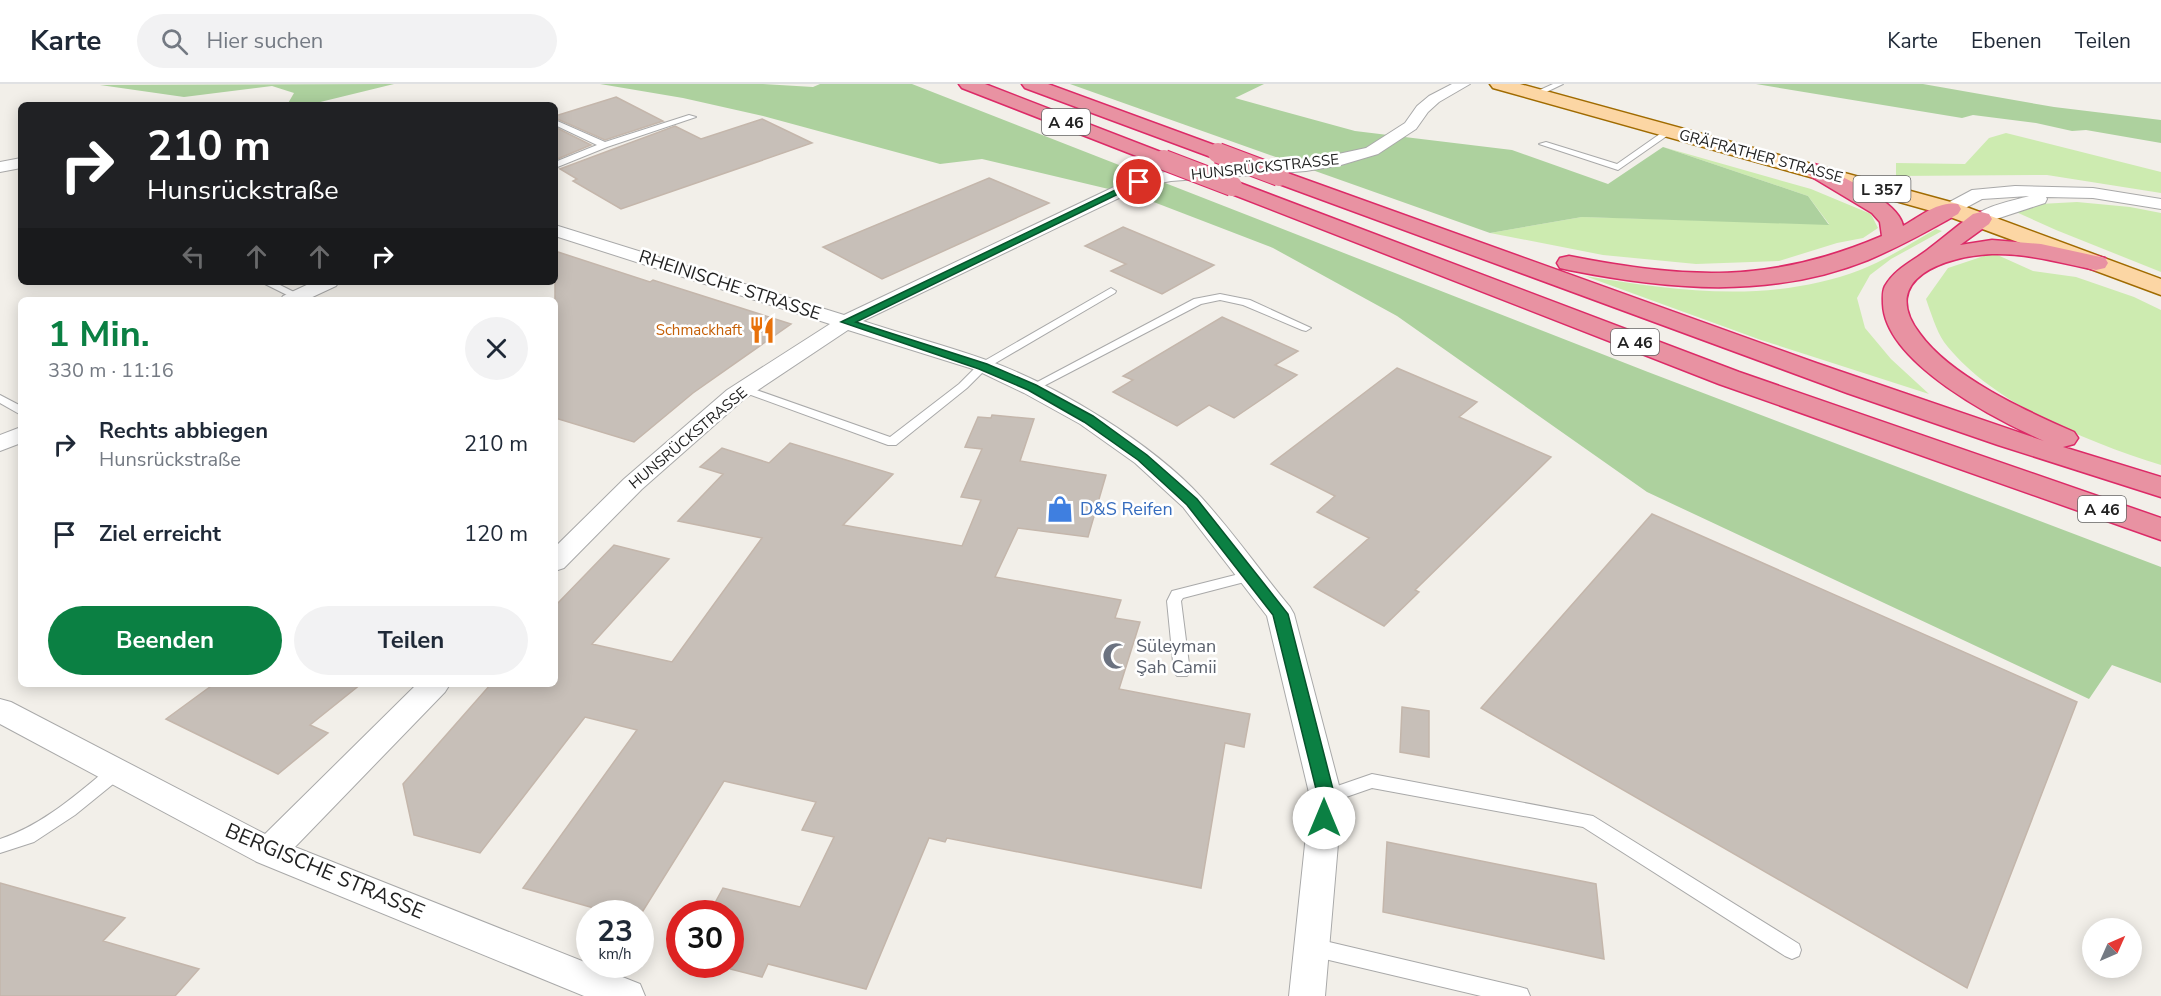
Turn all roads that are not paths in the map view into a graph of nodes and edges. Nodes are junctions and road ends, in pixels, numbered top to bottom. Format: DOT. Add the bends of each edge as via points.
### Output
graph roads {
  1 [pos="968,84"];
  2 [pos="1031,84"];
  3 [pos="1432,84"];
  4 [pos="1499,84"];
  5 [pos="1559,84"];
  6 [pos="1457,87"];
  7 [pos="1535,94"];
  8 [pos="692,117"];
  9 [pos="558,123"];
  10 [pos="1670,131"];
  11 [pos="1543,144"];
  12 [pos="604,145"];
  13 [pos="18,164"];
  14 [pos="558,164"];
  15 [pos="0,167"];
  16 [pos="1814,170"];
  17 [pos="2093,193"];
  18 [pos="2161,204"];
  19 [pos="1374,209"];
  20 [pos="1950,209"];
  21 [pos="1980,219"];
  22 [pos="558,231"];
  23 [pos="1894,239"];
  24 [pos="1934,256"];
  25 [pos="2096,262"];
  26 [pos="271,285"];
  27 [pos="323,285"];
  28 [pos="2161,288"];
  29 [pos="1112,291"];
  30 [pos="292,297"];
  31 [pos="296,297"];
  32 [pos="846,322"];
  33 [pos="1306,328"];
  34 [pos="983,366"];
  35 [pos="1032,388"];
  36 [pos="744,389"];
  37 [pos="0,398"];
  38 [pos="18,409"];
  39 [pos="18,435"];
  40 [pos="0,444"];
  41 [pos="2161,480"];
  42 [pos="2161,487"];
  43 [pos="2161,529"];
  44 [pos="558,559"];
  45 [pos="1251,576"];
  46 [pos="1182,672"];
  47 [pos="432,687"];
  48 [pos="0,710"];
  49 [pos="117,771"];
  50 [pos="1326,797"];
  51 [pos="0,846"];
  52 [pos="269,852"];
  53 [pos="1312,947"];
  54 [pos="1792,950"];
  55 [pos="627,996"];
  56 [pos="1307,996"];
  57 [pos="1520,996"];
  1 -- 43 [label="highway, A 46, bridge" via="1729,378"];
  2 -- 19 [label="highway, A 46, bridge"];
  3 -- 6 [label="street"];
  4 -- 7 [label="main road, GRÄFRATHER STRASSE / L 357"];
  5 -- 7 [label="lane"];
  6 -- 32 [label="street, HUNSRÜCKSTRASSE" via="1422,109 1411,126 1372,151 1306,166 1170,176 1139,182"];
  7 -- 10 [label="main road, GRÄFRATHER STRASSE / L 357"];
  8 -- 12 [label="lane"];
  9 -- 12 [label="lane"];
  10 -- 11 [label="lane" via="1618,166"];
  10 -- 16 [label="main road, GRÄFRATHER STRASSE / L 357"];
  12 -- 14 [label="lane"];
  13 -- 15 [label="street"];
  16 -- 20 [label="main road, GRÄFRATHER STRASSE / L 357"];
  16 -- 23 [label="highway" via="1880,208 1891,221"];
  17 -- 18 [label="street"];
  17 -- 20 [label="street" via="1999,191 1972,197"];
  17 -- 21 [label="street" via="2035,200"];
  19 -- 23 [label="highway" via="1557,261 1614,274 1681,281 1734,282 1824,268"];
  19 -- 42 [label="highway, A 46" via="1756,351 2056,455"];
  20 -- 21 [label="main road, L 357"];
  20 -- 23 [label="highway"];
  21 -- 24 [label="highway"];
  21 -- 25 [label="main road, L 357"];
  22 -- 32 [label="street, RHEINISCHE STRASSE"];
  24 -- 25 [label="highway" via="1992,247 2041,251"];
  24 -- 41 [label="highway" via="1903,278 1895,292 1894,310 1905,333 1931,362 1982,398 2045,431"];
  25 -- 28 [label="main road, L 357"];
  26 -- 30 [label="lane"];
  27 -- 31 [label="street"];
  29 -- 34 [label="lane"];
  32 -- 34 [label="street, RHEINISCHE STRASSE"];
  32 -- 36 [label="street, HUNSRÜCKSTRASSE"];
  33 -- 35 [label="lane" via="1246,302 1220,297 1198,300"];
  34 -- 35 [label="street, RHEINISCHE STRASSE"];
  34 -- 36 [label="lane" via="892,442"];
  35 -- 45 [label="street, RHEINISCHE STRASSE" via="1088,419 1143,458 1192,502"];
  36 -- 44 [label="street, HUNSRÜCKSTRASSE" via="633,484"];
  37 -- 38 [label="lane"];
  39 -- 40 [label="street"];
  45 -- 46 [label="lane" via="1177,594 1174,601"];
  45 -- 50 [label="street, RHEINISCHE STRASSE" via="1280,614"];
  47 -- 52 [label="street"];
  48 -- 49 [label="street, BERGISCHE STRASSE"];
  49 -- 51 [label="lane" via="28,837"];
  49 -- 52 [label="street, BERGISCHE STRASSE"];
  50 -- 53 [label="street, RHEINISCHE STRASSE"];
  50 -- 54 [label="lane" via="1372,781 1587,821"];
  52 -- 55 [label="street, BERGISCHE STRASSE"];
  53 -- 56 [label="street, RHEINISCHE STRASSE"];
  53 -- 57 [label="lane"];
}
